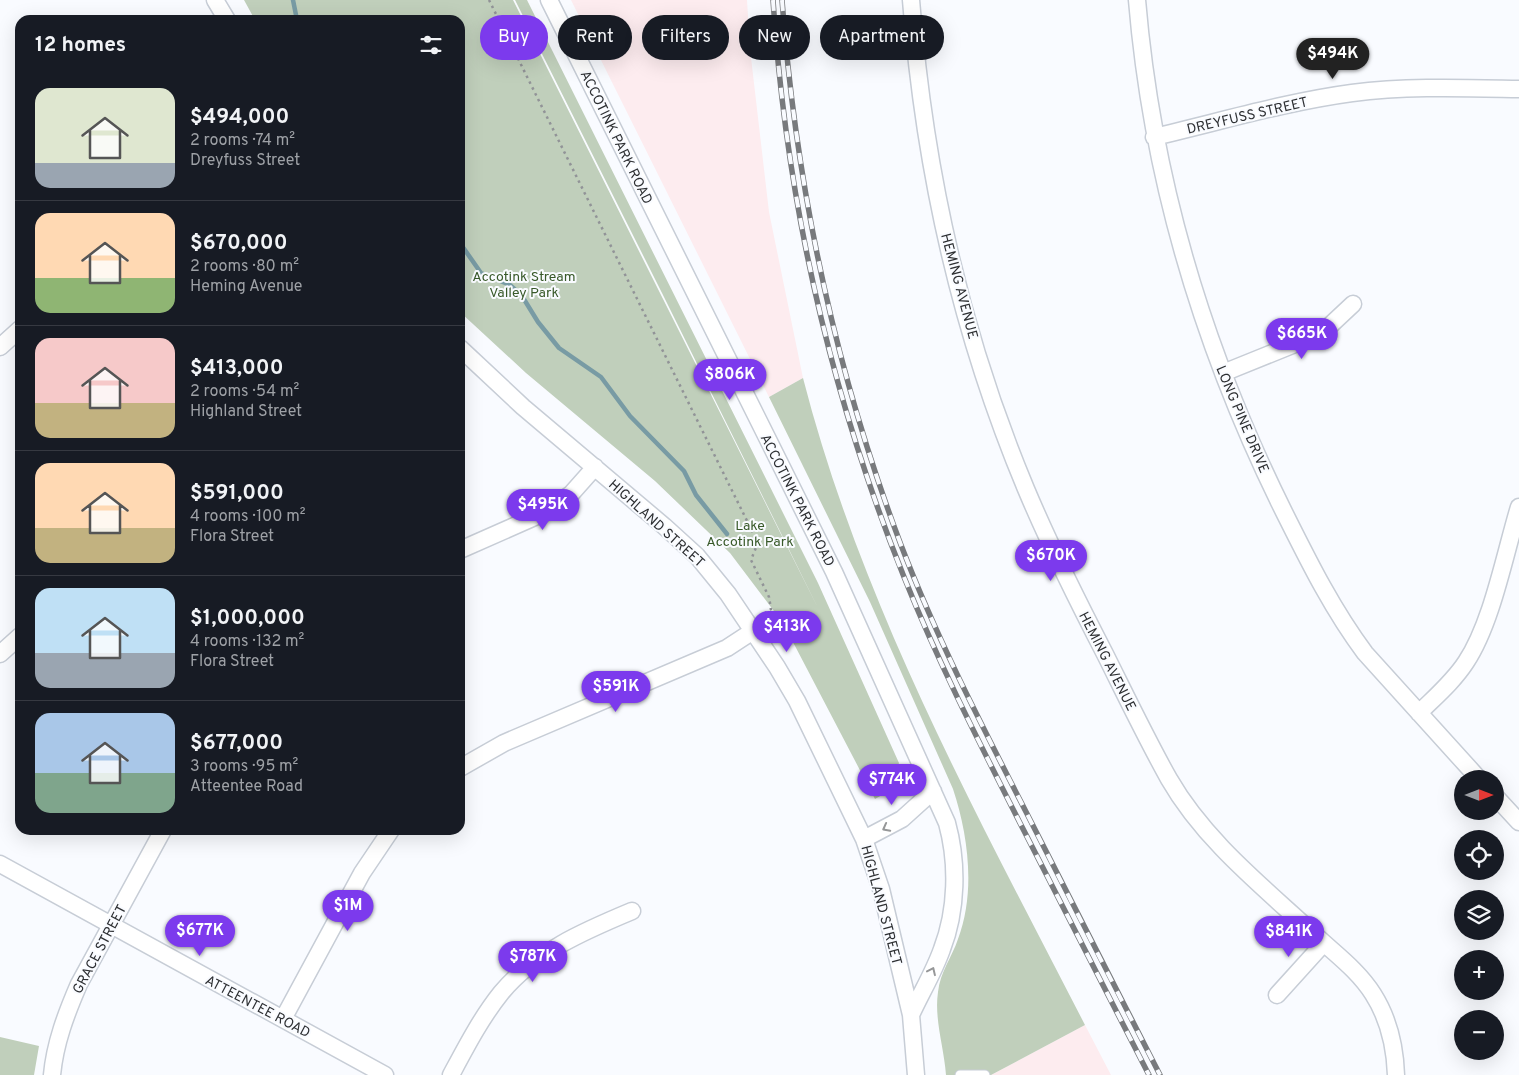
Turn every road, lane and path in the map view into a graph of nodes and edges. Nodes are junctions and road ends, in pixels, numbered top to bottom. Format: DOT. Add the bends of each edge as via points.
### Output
graph roads {
  1 [pos="215,0"];
  2 [pos="490,0"];
  3 [pos="549,0"];
  4 [pos="911,0"];
  5 [pos="1137,0"];
  6 [pos="224,15"];
  7 [pos="1519,89"];
  8 [pos="1154,137"];
  9 [pos="1354,304"];
  10 [pos="15,334"];
  11 [pos="0,347"];
  12 [pos="465,353"];
  13 [pos="1223,374"];
  14 [pos="594,467"];
  15 [pos="1519,507"];
  16 [pos="465,548"];
  17 [pos="751,628"];
  18 [pos="15,640"];
  19 [pos="0,654"];
  20 [pos="1419,713"];
  21 [pos="465,765"];
  22 [pos="1471,770"];
  23 [pos="933,791"];
  24 [pos="1504,806"];
  25 [pos="1519,822"];
  26 [pos="160,835"];
  27 [pos="388,835"];
  28 [pos="864,839"];
  29 [pos="0,864"];
  30 [pos="632,911"];
  31 [pos="111,926"];
  32 [pos="1324,943"];
  33 [pos="1276,995"];
  34 [pos="911,1015"];
  35 [pos="283,1019"];
  36 [pos="52,1075"];
  37 [pos="385,1075"];
  38 [pos="451,1075"];
  39 [pos="916,1075"];
  40 [pos="960,1075"];
  41 [pos="984,1075"];
  42 [pos="1396,1075"];
  1 -- 6 [label="street"];
  2 -- 17 [label="path" via="756,539 757,546 751,560 769,597 771,609"];
  3 -- 23 [label="street, ACCOTINK PARK ROAD" via="834,572"];
  4 -- 32 [label="street, HEMING AVENUE" via="928,146 953,266 998,415 1053,551 1152,748 1183,800 1231,857"];
  5 -- 8 [label="street, LONG PINE DRIVE"];
  7 -- 8 [label="street, DREYFUSS STREET" via="1428,88 1349,93"];
  8 -- 13 [label="street, LONG PINE DRIVE" via="1182,253"];
  9 -- 13 [label="street" via="1322,333"];
  10 -- 11 [label="street"];
  12 -- 14 [label="street, HIGHLAND STREET"];
  13 -- 20 [label="street, LONG PINE DRIVE" via="1261,464 1334,608 1365,652"];
  14 -- 16 [label="street" via="571,494 546,512"];
  14 -- 17 [label="street, HIGHLAND STREET" via="696,556"];
  15 -- 20 [label="street" via="1484,626 1475,646 1451,681"];
  17 -- 21 [label="street" via="727,648 504,744"];
  17 -- 28 [label="street, HIGHLAND STREET" via="797,701"];
  18 -- 19 [label="street"];
  20 -- 22 [label="street, LONG PINE DRIVE"];
  23 -- 28 [label="street, one-way" via="902,819"];
  34 -- 23 [label="street, ACCOTINK PARK ROAD, one-way" via="942,949 954,890 951,839"];
  24 -- 25 [label="street"];
  26 -- 31 [label="street, GRACE STREET"];
  27 -- 35 [label="street" via="362,873"];
  28 -- 34 [label="street, HIGHLAND STREET" via="881,889"];
  29 -- 31 [label="street, ATTEENTEE ROAD"];
  30 -- 38 [label="street" via="568,939 519,975 486,1013"];
  31 -- 35 [label="street, ATTEENTEE ROAD"];
  31 -- 36 [label="street, GRACE STREET" via="67,1010"];
  32 -- 33 [label="street"];
  32 -- 42 [label="street, HEMING AVENUE" via="1354,971 1373,995 1392,1036"];
  34 -- 39 [label="street, HIGHLAND STREET"];
  35 -- 37 [label="street, ATTEENTEE ROAD"];
  40 -- 41 [label="lane"];
}
